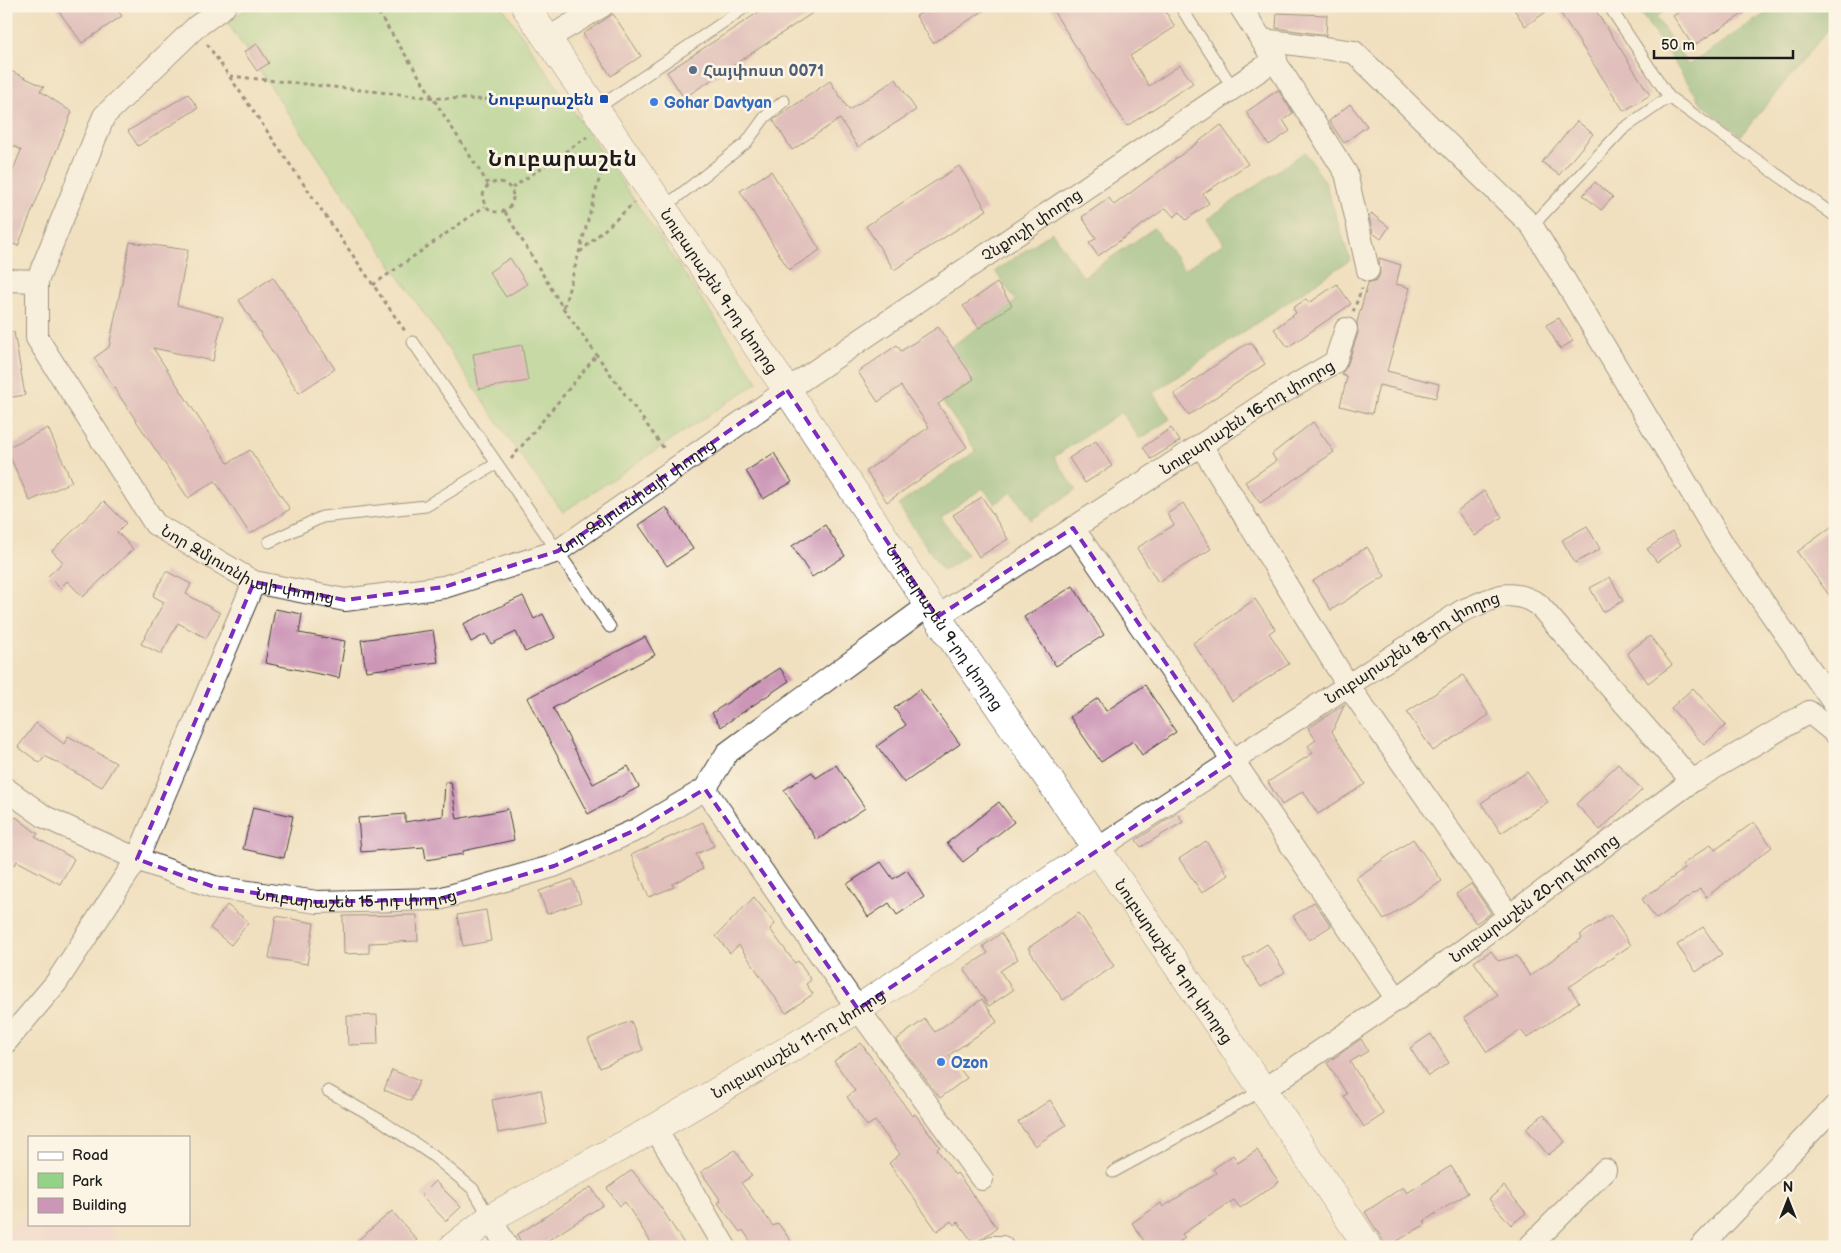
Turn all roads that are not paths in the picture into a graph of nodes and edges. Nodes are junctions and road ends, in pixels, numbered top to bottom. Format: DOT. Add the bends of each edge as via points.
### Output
graph roads {
  1 [pos="225,6"];
  2 [pos="526,6"];
  3 [pos="602,6"];
  4 [pos="747,6"];
  5 [pos="1180,6"];
  6 [pos="1240,6"];
  7 [pos="1610,6"];
  8 [pos="732,10"];
  9 [pos="548,39"];
  10 [pos="1262,40"];
  11 [pos="1276,59"];
  12 [pos="1233,88"];
  13 [pos="1669,97"];
  14 [pos="784,101"];
  15 [pos="601,116"];
  16 [pos="652,203"];
  17 [pos="1835,216"];
  18 [pos="1532,226"];
  19 [pos="1368,270"];
  20 [pos="6,280"];
  21 [pos="37,282"];
  22 [pos="1346,329"];
  23 [pos="413,342"];
  24 [pos="787,390"];
  25 [pos="1201,445"];
  26 [pos="497,466"];
  27 [pos="1073,528"];
  28 [pos="269,542"];
  29 [pos="558,551"];
  30 [pos="254,582"];
  31 [pos="933,611"];
  32 [pos="610,627"];
  33 [pos="1347,684"];
  34 [pos="1834,703"];
  35 [pos="1835,733"];
  36 [pos="1233,761"];
  37 [pos="1692,781"];
  38 [pos="6,789"];
  39 [pos="705,789"];
  40 [pos="1096,850"];
  41 [pos="137,859"];
  42 [pos="1509,916"];
  43 [pos="1397,999"];
  44 [pos="858,1009"];
  45 [pos="6,1042"];
  46 [pos="1262,1090"];
  47 [pos="328,1091"];
  48 [pos="1835,1106"];
  49 [pos="655,1128"];
  50 [pos="1605,1170"];
  51 [pos="1112,1172"];
  52 [pos="982,1179"];
  53 [pos="490,1218"];
  54 [pos="453,1247"];
  55 [pos="506,1247"];
  56 [pos="725,1247"];
  57 [pos="1368,1247"];
  58 [pos="1529,1247"];
  59 [pos="1700,1247"];
  1 -- 21 [label="street, Նոր Զմյուռնիայի փողոց" via="196,27 104,116"];
  2 -- 9 [label="main road, Նուբարաշեն 9-րդ փողոց"];
  3 -- 9 [label="street"];
  4 -- 8 [label="lane"];
  5 -- 12 [label="lane"];
  6 -- 10 [label="street"];
  7 -- 13 [label="lane"];
  8 -- 15 [label="lane"];
  9 -- 15 [label="main road, Նուբարաշեն 9-րդ փողոց"];
  10 -- 11 [label="street"];
  10 -- 18 [label="street" via="1354,52"];
  11 -- 12 [label="street, Չնքուշի փողոց"];
  11 -- 19 [label="street" via="1346,173"];
  12 -- 24 [label="street, Չնքուշի փողոց"];
  13 -- 17 [label="lane"];
  13 -- 18 [label="lane" via="1623,129"];
  14 -- 16 [label="lane" via="765,117 746,144"];
  15 -- 16 [label="main road, Նուբարաշեն 9-րդ փողոց"];
  16 -- 24 [label="main road, Նուբարաշեն 9-րդ փողոց"];
  18 -- 34 [label="street" via="1724,546"];
  20 -- 21 [label="street"];
  21 -- 30 [label="street, Նոր Զմյուռնիայի փողոց" via="37,338 155,524"];
  22 -- 25 [label="street, Նուբարաշեն 16-րդ փողոց" via="1335,362"];
  23 -- 26 [label="lane"];
  24 -- 29 [label="street, Նոր Զմյուռնիայի փողոց"];
  24 -- 31 [label="main road, Նուբարաշեն 9-րդ փողոց"];
  25 -- 27 [label="street, Նուբարաշեն 16-րդ փողոց"];
  25 -- 33 [label="street"];
  26 -- 28 [label="lane" via="426,506 322,517"];
  26 -- 29 [label="lane"];
  27 -- 31 [label="street, Նուբարաշեն 16-րդ փողոց"];
  27 -- 36 [label="street"];
  29 -- 30 [label="street, Նոր Զմյուռնիայի փողոց" via="444,587 346,600"];
  29 -- 32 [label="lane"];
  30 -- 41 [label="street"];
  31 -- 39 [label="street, Նուբարաշեն 16-րդ փողոց" via="726,753"];
  31 -- 40 [label="main road, Նուբարաշեն 9-րդ փողոց"];
  33 -- 36 [label="street, Նուբարաշեն 18-րդ փողոց"];
  33 -- 37 [label="street, Նուբարաշեն 18-րդ փողոց" via="1462,611 1504,594 1523,595 1538,604"];
  33 -- 42 [label="street"];
  35 -- 37 [label="street, Նուբարաշեն 20-րդ փողոց" via="1809,712"];
  36 -- 40 [label="street, Նուբարաշեն 18-րդ փողոց"];
  36 -- 43 [label="street"];
  37 -- 42 [label="street, Նուբարաշեն 20-րդ փողոց"];
  38 -- 41 [label="street, Նուբարաշեն 15-րդ փողոց" via="45,817"];
  39 -- 41 [label="street, Նուբարաշեն 15-րդ փողոց" via="638,829 554,866 439,899 317,902 214,888"];
  39 -- 44 [label="street"];
  40 -- 44 [label="main road, Նուբարաշեն 11-րդ փողոց"];
  40 -- 46 [label="main road, Նուբարաշեն 9-րդ փողոց"];
  41 -- 45 [label="street" via="56,983"];
  42 -- 43 [label="street, Նուբարաշեն 20-րդ փողոց"];
  43 -- 46 [label="street, Նուբարաշեն 20-րդ փողոց"];
  44 -- 49 [label="main road, Նուբարաշեն 11-րդ փողոց"];
  44 -- 52 [label="street"];
  46 -- 51 [label="lane"];
  46 -- 57 [label="main road, Նուբարաշեն 9-րդ փողոց"];
  47 -- 53 [label="lane" via="382,1121 432,1155 473,1189"];
  48 -- 59 [label="street"];
  49 -- 53 [label="main road, Նուբարաշեն 11-րդ փողոց"];
  49 -- 56 [label="street"];
  50 -- 58 [label="street"];
  53 -- 54 [label="main road, Նուբարաշեն 11-րդ փողոց"];
  53 -- 55 [label="street"];
}
